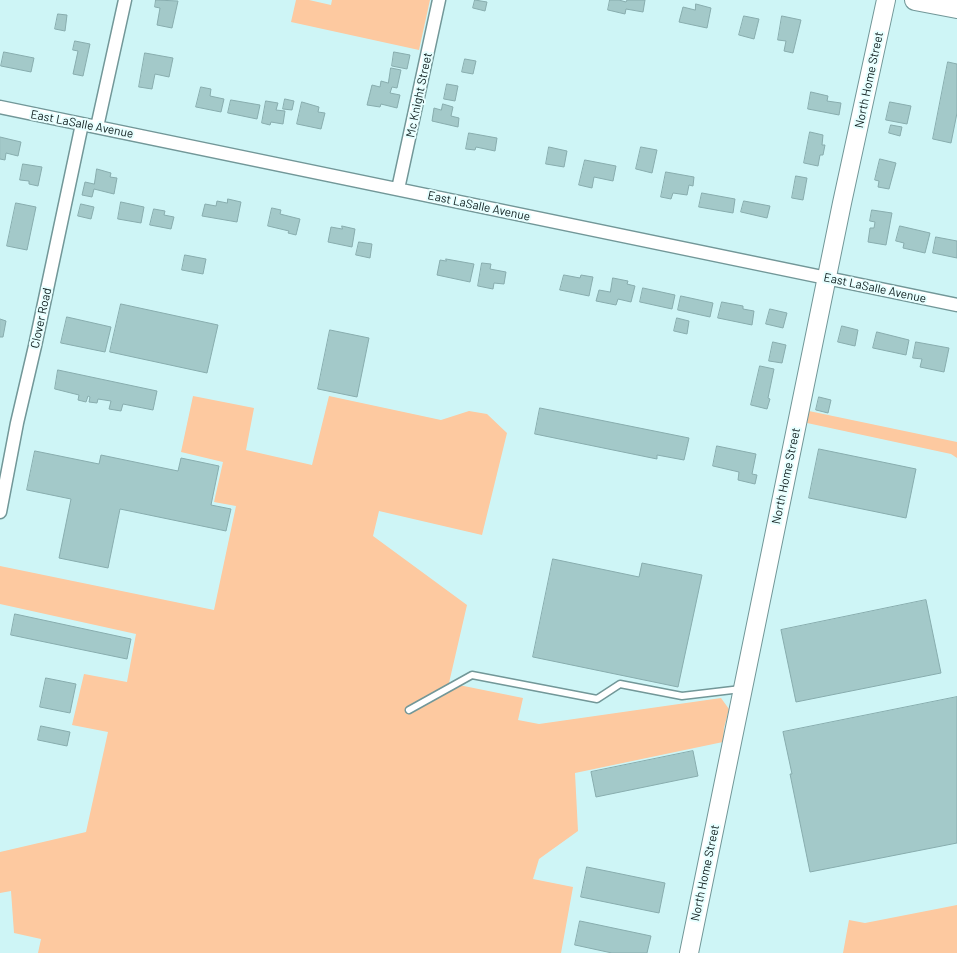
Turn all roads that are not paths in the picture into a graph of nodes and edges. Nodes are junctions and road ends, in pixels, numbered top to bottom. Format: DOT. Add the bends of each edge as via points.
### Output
graph roads {
  1 [pos="126,0"];
  2 [pos="439,0"];
  3 [pos="886,0"];
  4 [pos="915,0"];
  5 [pos="957,8"];
  6 [pos="0,107"];
  7 [pos="82,124"];
  8 [pos="98,128"];
  9 [pos="398,189"];
  10 [pos="827,278"];
  11 [pos="957,305"];
  12 [pos="0,512"];
  13 [pos="742,689"];
  14 [pos="409,710"];
  15 [pos="689,953"];
  1 -- 8 [label="street"];
  2 -- 9 [label="street, Mc Knight Street"];
  3 -- 10 [label="street, North Home Street"];
  4 -- 5 [label="main road"];
  6 -- 7 [label="street, East LaSalle Avenue"];
  7 -- 8 [label="street, East LaSalle Avenue"];
  7 -- 12 [label="street, Clover Road"];
  8 -- 9 [label="street, East LaSalle Avenue"];
  9 -- 10 [label="street, East LaSalle Avenue"];
  10 -- 11 [label="street, East LaSalle Avenue"];
  10 -- 13 [label="street, North Home Street"];
  13 -- 14 [label="lane" via="682,696 620,684 597,699 472,674"];
  13 -- 15 [label="street, North Home Street"];
}
